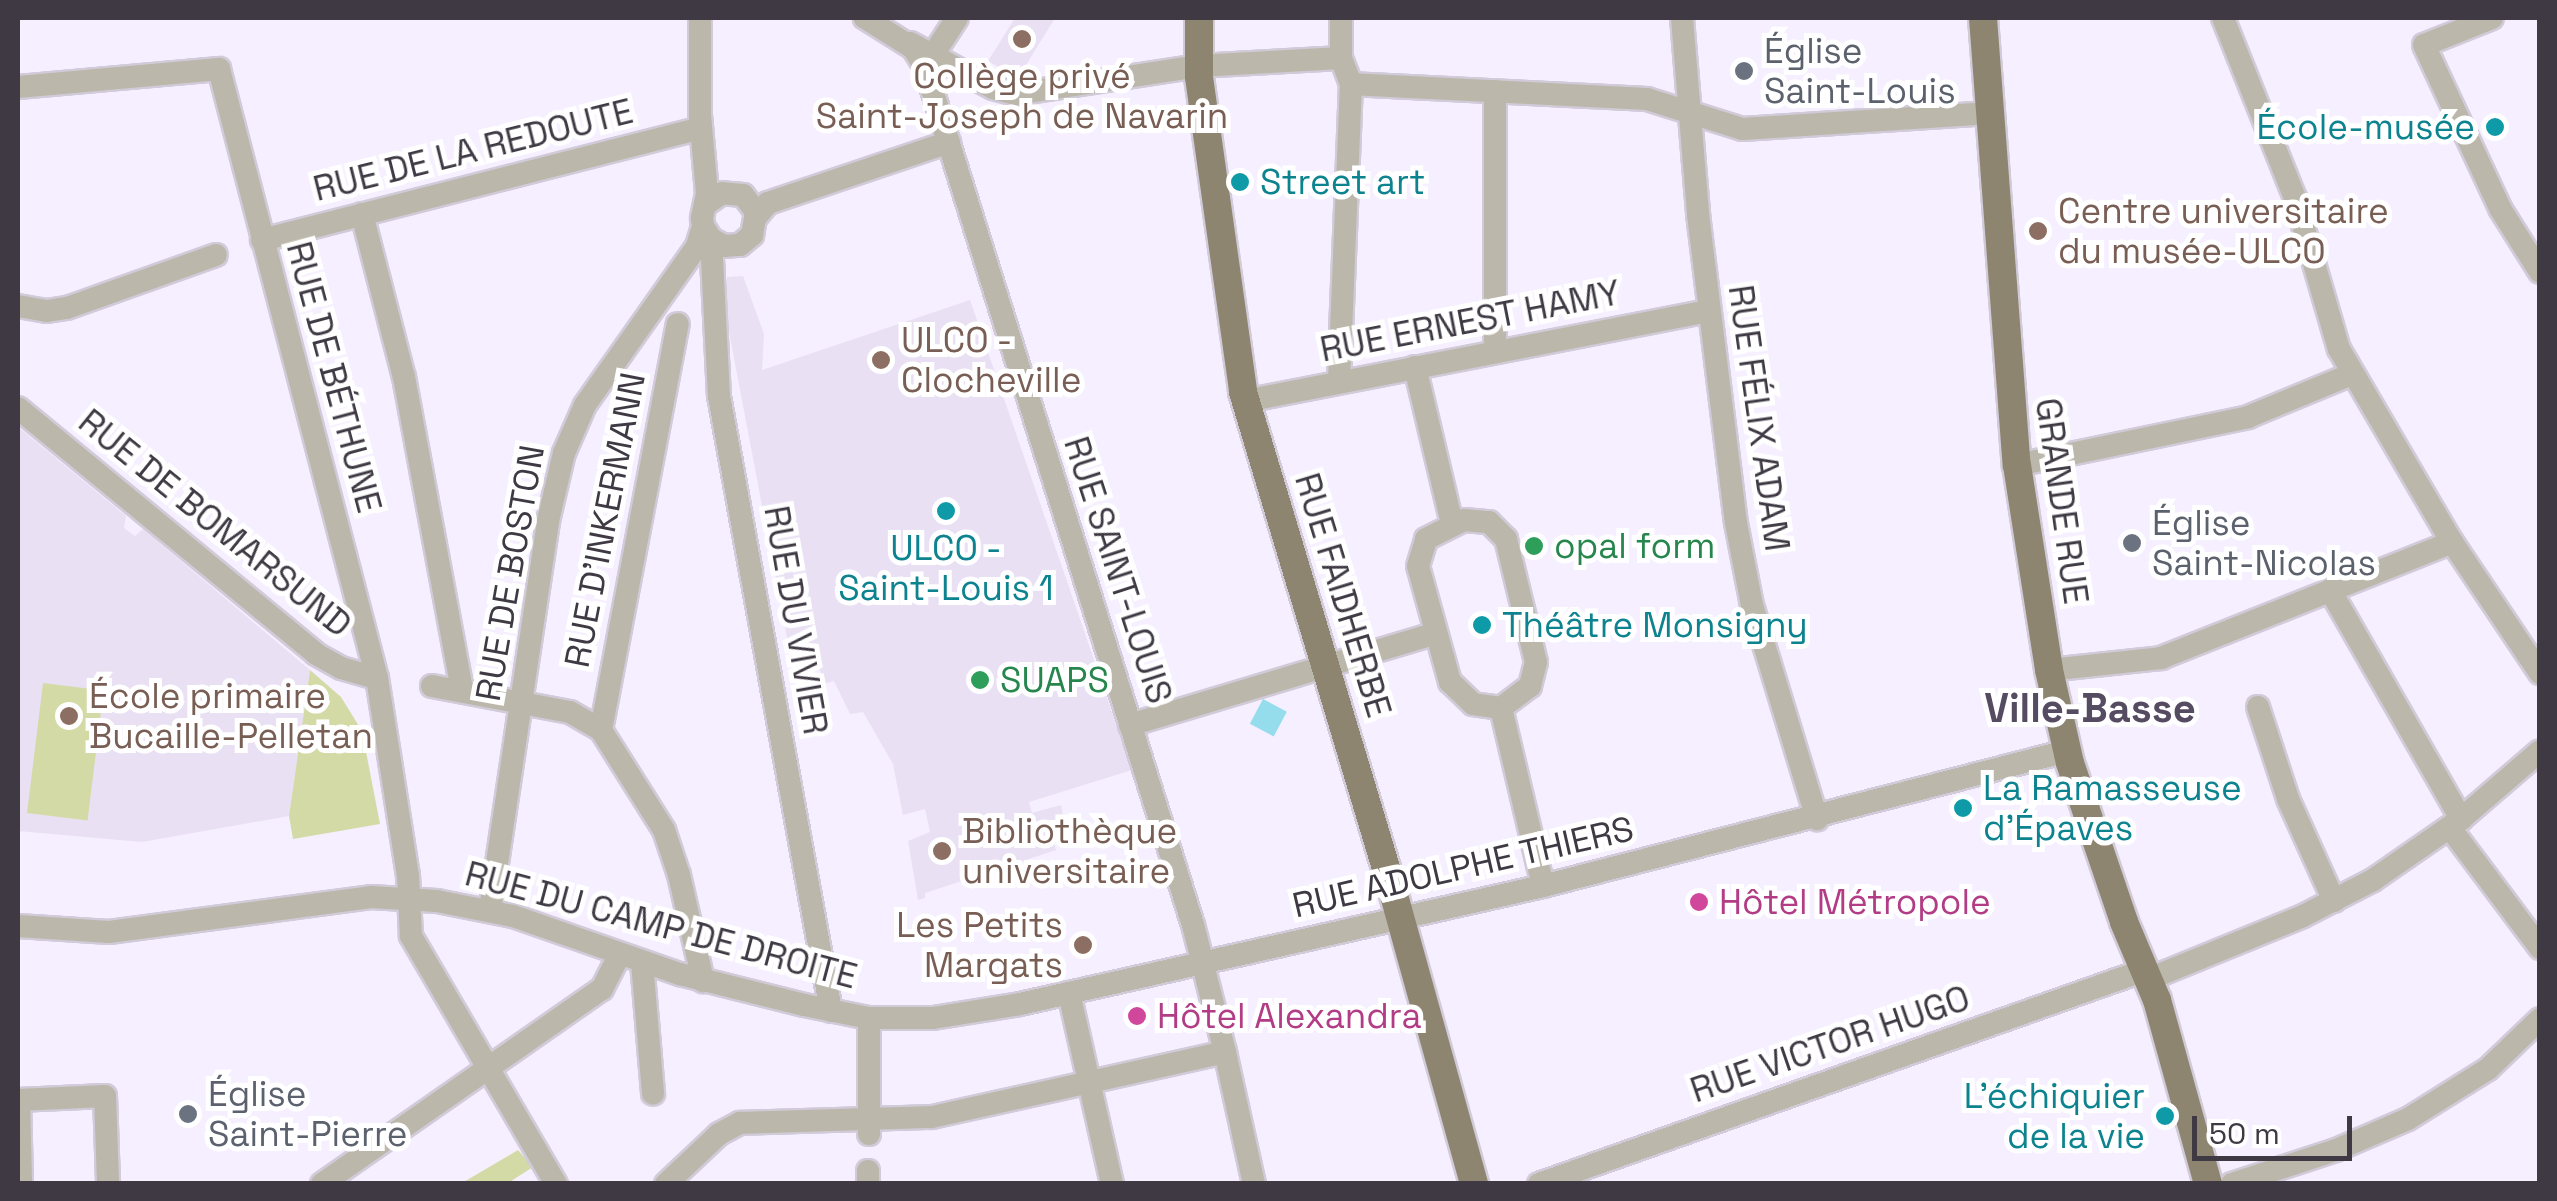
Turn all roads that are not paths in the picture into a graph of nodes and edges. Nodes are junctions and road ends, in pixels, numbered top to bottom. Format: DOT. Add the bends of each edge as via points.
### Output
graph roads {
  1 [pos="700,18"];
  2 [pos="719,18"];
  3 [pos="865,18"];
  4 [pos="957,18"];
  5 [pos="1199,18"];
  6 [pos="1342,18"];
  7 [pos="1682,18"];
  8 [pos="1983,18"];
  9 [pos="2223,18"];
  10 [pos="2492,18"];
  11 [pos="700,56"];
  12 [pos="1341,58"];
  13 [pos="929,60"];
  14 [pos="1198,66"];
  15 [pos="1351,84"];
  16 [pos="18,87"];
  17 [pos="1495,91"];
  18 [pos="1688,110"];
  19 [pos="1990,113"];
  20 [pos="700,128"];
  21 [pos="949,142"];
  22 [pos="362,214"];
  23 [pos="757,216"];
  24 [pos="706,224"];
  25 [pos="262,240"];
  26 [pos="216,255"];
  27 [pos="2540,272"];
  28 [pos="18,306"];
  29 [pos="654,308"];
  30 [pos="1708,311"];
  31 [pos="678,324"];
  32 [pos="1495,352"];
  33 [pos="1415,368"];
  34 [pos="2352,374"];
  35 [pos="1339,382"];
  36 [pos="720,396"];
  37 [pos="1246,401"];
  38 [pos="18,408"];
  39 [pos="2017,464"];
  40 [pos="1452,523"];
  41 [pos="2452,542"];
  42 [pos="2330,590"];
  43 [pos="1434,634"];
  44 [pos="1326,665"];
  45 [pos="2049,670"];
  46 [pos="2540,673"];
  47 [pos="432,686"];
  48 [pos="379,690"];
  49 [pos="462,691"];
  50 [pos="522,702"];
  51 [pos="2258,707"];
  52 [pos="1501,708"];
  53 [pos="1130,725"];
  54 [pos="600,730"];
  55 [pos="2067,751"];
  56 [pos="2540,751"];
  57 [pos="1817,818"];
  58 [pos="2456,824"];
  59 [pos="1544,886"];
  60 [pos="410,898"];
  61 [pos="2334,901"];
  62 [pos="490,910"];
  63 [pos="1400,917"];
  64 [pos="18,926"];
  65 [pos="2540,948"];
  66 [pos="631,958"];
  67 [pos="1203,962"];
  68 [pos="2147,974"];
  69 [pos="703,980"];
  70 [pos="1069,993"];
  71 [pos="831,1011"];
  72 [pos="870,1018"];
  73 [pos="2540,1019"];
  74 [pos="1225,1052"];
  75 [pos="489,1068"];
  76 [pos="1089,1083"];
  77 [pos="653,1094"];
  78 [pos="18,1100"];
  79 [pos="869,1128"];
  80 [pos="21,1184"];
  81 [pos="108,1184"];
  82 [pos="322,1184"];
  83 [pos="556,1184"];
  84 [pos="666,1184"];
  85 [pos="1112,1184"];
  86 [pos="1254,1184"];
  87 [pos="1474,1184"];
  88 [pos="1539,1184"];
  89 [pos="2208,1184"];
  90 [pos="2232,1184"];
  1 -- 11 [label="street, RUE DU VIVIER"];
  2 -- 11 [label="street"];
  3 -- 13 [label="street"];
  4 -- 13 [label="street"];
  5 -- 14 [label="main road, RUE FAIDHERBE"];
  6 -- 12 [label="street"];
  7 -- 18 [label="street, RUE FÉLIX ADAM"];
  8 -- 19 [label="main road, GRANDE RUE"];
  9 -- 34 [label="street" via="2296,198 2335,338"];
  10 -- 27 [label="street" via="2424,45 2501,210"];
  11 -- 20 [label="street, RUE DU VIVIER"];
  12 -- 14 [label="street"];
  12 -- 15 [label="street"];
  13 -- 14 [label="street" via="1016,94"];
  13 -- 21 [label="street, RUE SAINT-LOUIS"];
  14 -- 37 [label="main road, RUE FAIDHERBE"];
  15 -- 17 [label="street"];
  15 -- 35 [label="street"];
  16 -- 25 [label="street, RUE DE BÉTHUNE" via="218,70"];
  17 -- 18 [label="street" via="1647,99"];
  17 -- 32 [label="street"];
  18 -- 19 [label="street" via="1742,129"];
  18 -- 30 [label="street, RUE FÉLIX ADAM"];
  19 -- 39 [label="main road, GRANDE RUE"];
  20 -- 22 [label="street, RUE DE LA REDOUTE"];
  20 -- 24 [label="street, RUE DU VIVIER"];
  21 -- 23 [label="street" via="768,203"];
  21 -- 53 [label="street, RUE SAINT-LOUIS"];
  22 -- 25 [label="street, RUE DE LA REDOUTE"];
  22 -- 49 [label="street" via="401,365"];
  23 -- 24 [label="street" via="754,232 728,247"];
  23 -- 24 [label="street" via="735,192 718,194"];
  24 -- 29 [label="street, RUE DE BOSTON"];
  24 -- 36 [label="street, RUE DU VIVIER"];
  25 -- 48 [label="street, RUE DE BÉTHUNE"];
  26 -- 28 [label="street" via="68,308"];
  29 -- 31 [label="street"];
  29 -- 50 [label="street, RUE DE BOSTON" via="599,383 568,441 550,506"];
  30 -- 32 [label="street, RUE ERNEST HAMY"];
  30 -- 57 [label="street, RUE FÉLIX ADAM" via="1747,582"];
  31 -- 36 [label="street" via="705,348"];
  31 -- 54 [label="street, RUE D'INKERMANN"];
  32 -- 33 [label="street, RUE ERNEST HAMY"];
  33 -- 35 [label="street, RUE ERNEST HAMY"];
  33 -- 40 [label="street"];
  34 -- 39 [label="street" via="2248,417"];
  34 -- 41 [label="street"];
  35 -- 37 [label="street, RUE ERNEST HAMY"];
  36 -- 71 [label="street, RUE DU VIVIER"];
  37 -- 44 [label="main road, RUE FAIDHERBE"];
  38 -- 48 [label="street, RUE DE BOMARSUND" via="316,654"];
  39 -- 45 [label="main road, GRANDE RUE"];
  40 -- 43 [label="street" via="1431,534 1417,558"];
  40 -- 52 [label="street" via="1489,522 1510,548 1535,674 1522,696"];
  41 -- 42 [label="street"];
  41 -- 46 [label="street"];
  42 -- 45 [label="street" via="2160,658"];
  42 -- 58 [label="street"];
  43 -- 44 [label="street"];
  43 -- 52 [label="street" via="1456,692 1481,707"];
  44 -- 53 [label="street"];
  44 -- 63 [label="main road, RUE FAIDHERBE"];
  45 -- 55 [label="main road, GRANDE RUE"];
  47 -- 49 [label="street"];
  48 -- 60 [label="street, RUE DE BÉTHUNE"];
  49 -- 50 [label="street"];
  50 -- 54 [label="street" via="578,715"];
  50 -- 62 [label="street, RUE DE BOSTON"];
  51 -- 61 [label="street" via="2288,799"];
  52 -- 59 [label="street"];
  53 -- 67 [label="street, RUE SAINT-LOUIS"];
  54 -- 69 [label="street" via="664,830"];
  55 -- 57 [label="street, RUE ADOLPHE THIERS"];
  55 -- 68 [label="main road, GRANDE RUE"];
  56 -- 58 [label="street, RUE VICTOR HUGO"];
  57 -- 59 [label="street, RUE ADOLPHE THIERS"];
  58 -- 61 [label="street, RUE VICTOR HUGO"];
  58 -- 65 [label="street"];
  59 -- 63 [label="street, RUE ADOLPHE THIERS"];
  60 -- 62 [label="street, RUE DU CAMP DE DROITE"];
  60 -- 64 [label="street, RUE DU CAMP DE DROITE" via="344,900 125,930"];
  60 -- 75 [label="street, RUE DE BÉTHUNE" via="418,950"];
  61 -- 68 [label="street, RUE VICTOR HUGO"];
  62 -- 66 [label="street, RUE DU CAMP DE DROITE"];
  63 -- 67 [label="street, RUE ADOLPHE THIERS"];
  63 -- 87 [label="main road, RUE FAIDHERBE"];
  66 -- 69 [label="street, RUE DU CAMP DE DROITE"];
  66 -- 75 [label="street" via="602,989"];
  66 -- 77 [label="street"];
  67 -- 70 [label="street, RUE ADOLPHE THIERS"];
  67 -- 74 [label="street, RUE SAINT-LOUIS"];
  68 -- 88 [label="street, RUE VICTOR HUGO"];
  68 -- 89 [label="main road, GRANDE RUE"];
  69 -- 71 [label="street, RUE DU CAMP DE DROITE"];
  70 -- 72 [label="street, RUE ADOLPHE THIERS" via="969,1014"];
  70 -- 76 [label="street"];
  71 -- 72 [label="street, RUE DU CAMP DE DROITE"];
  72 -- 79 [label="street"];
  73 -- 90 [label="street" via="2488,1068 2408,1119"];
  74 -- 76 [label="street"];
  74 -- 86 [label="street, RUE SAINT-LOUIS"];
  75 -- 82 [label="street"];
  75 -- 83 [label="street, RUE DE BÉTHUNE"];
  76 -- 79 [label="street"];
  76 -- 85 [label="street"];
  78 -- 80 [label="street"];
  78 -- 81 [label="street" via="104,1096"];
  79 -- 84 [label="street" via="798,1121 732,1126"];
}
